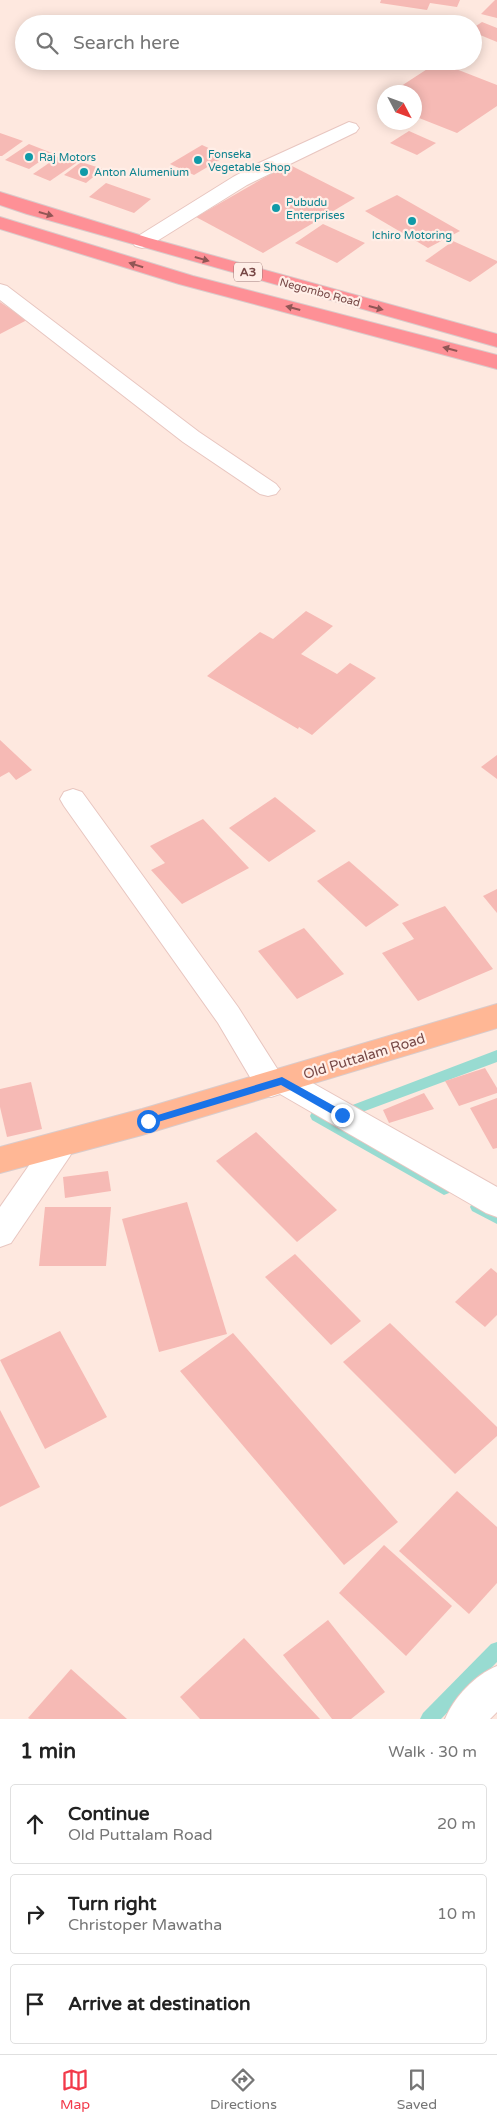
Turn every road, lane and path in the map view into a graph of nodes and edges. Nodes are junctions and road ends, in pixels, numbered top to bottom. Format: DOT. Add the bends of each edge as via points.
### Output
graph roads {
  1 [pos="349,128"];
  2 [pos="0,198"];
  3 [pos="0,223"];
  4 [pos="142,242"];
  5 [pos="0,290"];
  6 [pos="497,341"];
  7 [pos="497,362"];
  8 [pos="268,489"];
  9 [pos="73,799"];
  10 [pos="497,1016"];
  11 [pos="276,1083"];
  12 [pos="59,1147"];
  13 [pos="0,1160"];
  14 [pos="497,1204"];
  15 [pos="0,1233"];
  16 [pos="497,1685"];
  17 [pos="464,1719"];
  1 -- 4 [label="street" via="240,181"];
  2 -- 4 [label="highway, Negombo Road / A3, one-way"];
  7 -- 3 [label="highway, Negombo Road / A3, one-way" via="186,280"];
  4 -- 6 [label="highway, Negombo Road / A3, one-way"];
  5 -- 8 [label="street" via="191,437"];
  9 -- 11 [label="street"];
  10 -- 11 [label="main road, Old Puttalam Road"];
  11 -- 12 [label="main road, Old Puttalam Road"];
  11 -- 14 [label="street"];
  12 -- 13 [label="main road, Old Puttalam Road"];
  12 -- 15 [label="street"];
  16 -- 17 [label="street"];
}
